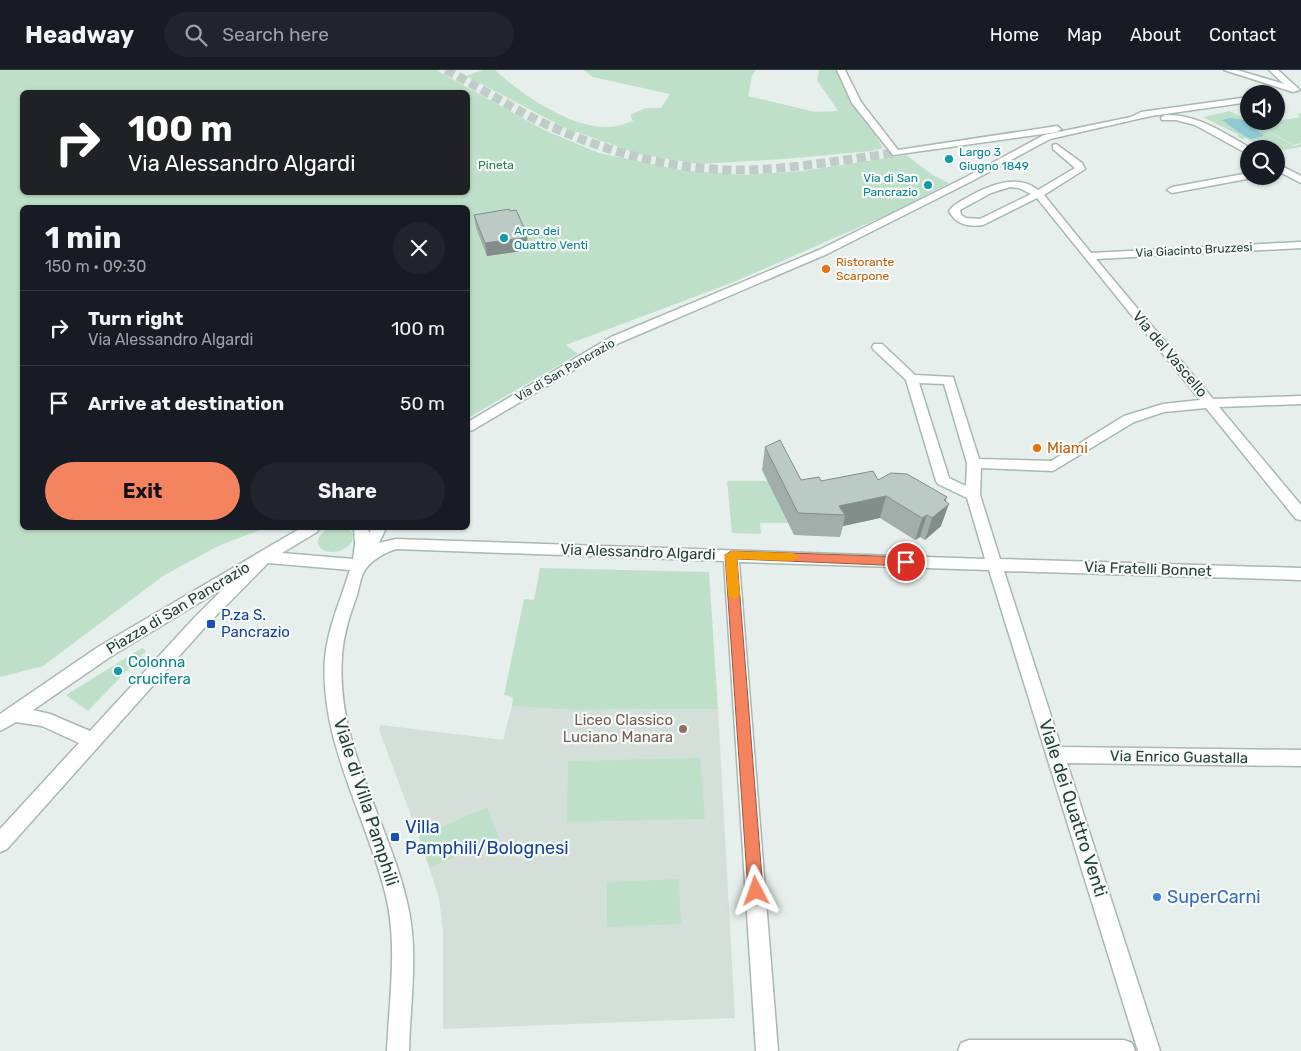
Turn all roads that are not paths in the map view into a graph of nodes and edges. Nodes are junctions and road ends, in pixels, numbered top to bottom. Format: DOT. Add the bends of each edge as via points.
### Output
graph roads {
  1 [pos="842,70"];
  2 [pos="1228,70"];
  3 [pos="1273,70"];
  4 [pos="1298,89"];
  5 [pos="1285,93"];
  6 [pos="1240,101"];
  7 [pos="1240,102"];
  8 [pos="1150,114"];
  9 [pos="1194,121"];
  10 [pos="996,138"];
  11 [pos="1044,139"];
  12 [pos="1240,146"];
  13 [pos="1056,147"];
  14 [pos="1020,152"];
  15 [pos="1285,172"];
  16 [pos="1240,178"];
  17 [pos="1301,180"];
  18 [pos="1172,190"];
  19 [pos="938,194"];
  20 [pos="1038,194"];
  21 [pos="962,204"];
  22 [pos="1301,245"];
  23 [pos="1087,256"];
  24 [pos="878,347"];
  25 [pos="912,379"];
  26 [pos="1301,400"];
  27 [pos="1210,403"];
  28 [pos="470,426"];
  29 [pos="974,464"];
  30 [pos="974,495"];
  31 [pos="1301,515"];
  32 [pos="309,530"];
  33 [pos="361,530"];
  34 [pos="378,530"];
  35 [pos="731,555"];
  36 [pos="265,557"];
  37 [pos="360,565"];
  38 [pos="994,565"];
  39 [pos="1301,574"];
  40 [pos="7,719"];
  41 [pos="92,740"];
  42 [pos="1056,755"];
  43 [pos="1301,758"];
  44 [pos="0,843"];
  45 [pos="398,1051"];
  46 [pos="767,1051"];
  47 [pos="969,1051"];
  48 [pos="1124,1051"];
  49 [pos="1149,1051"];
  1 -- 10 [label="street" via="846,84 896,153"];
  2 -- 4 [label="street"];
  3 -- 4 [label="street"];
  4 -- 5 [label="street"];
  6 -- 8 [label="street, Via di San Pancrazio"];
  7 -- 9 [label="street, Via di San Pancrazio" via="1187,114"];
  8 -- 10 [label="street, Via di San Pancrazio"];
  8 -- 11 [label="street, Via di San Pancrazio"];
  9 -- 11 [label="street, Via di San Pancrazio" via="1169,117"];
  9 -- 12 [label="street"];
  10 -- 11 [label="street, Via di San Pancrazio"];
  10 -- 14 [label="street" via="1015,145"];
  11 -- 14 [label="street, Via di San Pancrazio"];
  13 -- 20 [label="street" via="1081,168"];
  14 -- 19 [label="street, Via di San Pancrazio"];
  15 -- 17 [label="street"];
  16 -- 18 [label="street"];
  19 -- 21 [label="street"];
  19 -- 28 [label="street, Via di San Pancrazio" via="796,264 615,340"];
  20 -- 21 [label="street" via="1026,186 1008,184"];
  20 -- 21 [label="street" via="980,223 956,217 954,210"];
  20 -- 23 [label="street, Via del Vascello"];
  22 -- 23 [label="street, Via Giacinto Bruzzesi"];
  23 -- 27 [label="street, Via del Vascello"];
  24 -- 25 [label="street"];
  25 -- 29 [label="street" via="949,380"];
  25 -- 30 [label="street" via="943,481"];
  26 -- 27 [label="street"];
  27 -- 29 [label="street" via="1163,408 1138,416 1053,466"];
  27 -- 31 [label="street, Via del Vascello"];
  29 -- 30 [label="street"];
  30 -- 38 [label="street, Viale dei Quattro Venti"];
  32 -- 36 [label="street"];
  33 -- 37 [label="street, Viale di Villa Pamphili"];
  34 -- 37 [label="street"];
  35 -- 37 [label="street, Via Alessandro Algardi" via="396,544 381,548"];
  35 -- 38 [label="street, Via Alessandro Algardi"];
  35 -- 46 [label="street"];
  36 -- 37 [label="street"];
  36 -- 40 [label="street, Piazza di San Pancrazio" via="112,647"];
  36 -- 41 [label="street, Piazza di San Pancrazio" via="200,622"];
  37 -- 45 [label="street, Viale di Villa Pamphili" via="337,632 333,686 344,742 398,910 401,961"];
  38 -- 39 [label="street, Via Fratelli Bonnet"];
  38 -- 42 [label="street, Viale dei Quattro Venti"];
  40 -- 41 [label="street, Piazza di San Pancrazio" via="44,719"];
  41 -- 44 [label="street"];
  42 -- 43 [label="street, Via Enrico Guastalla"];
  42 -- 49 [label="street, Viale dei Quattro Venti"];
  47 -- 48 [label="street"];
}
